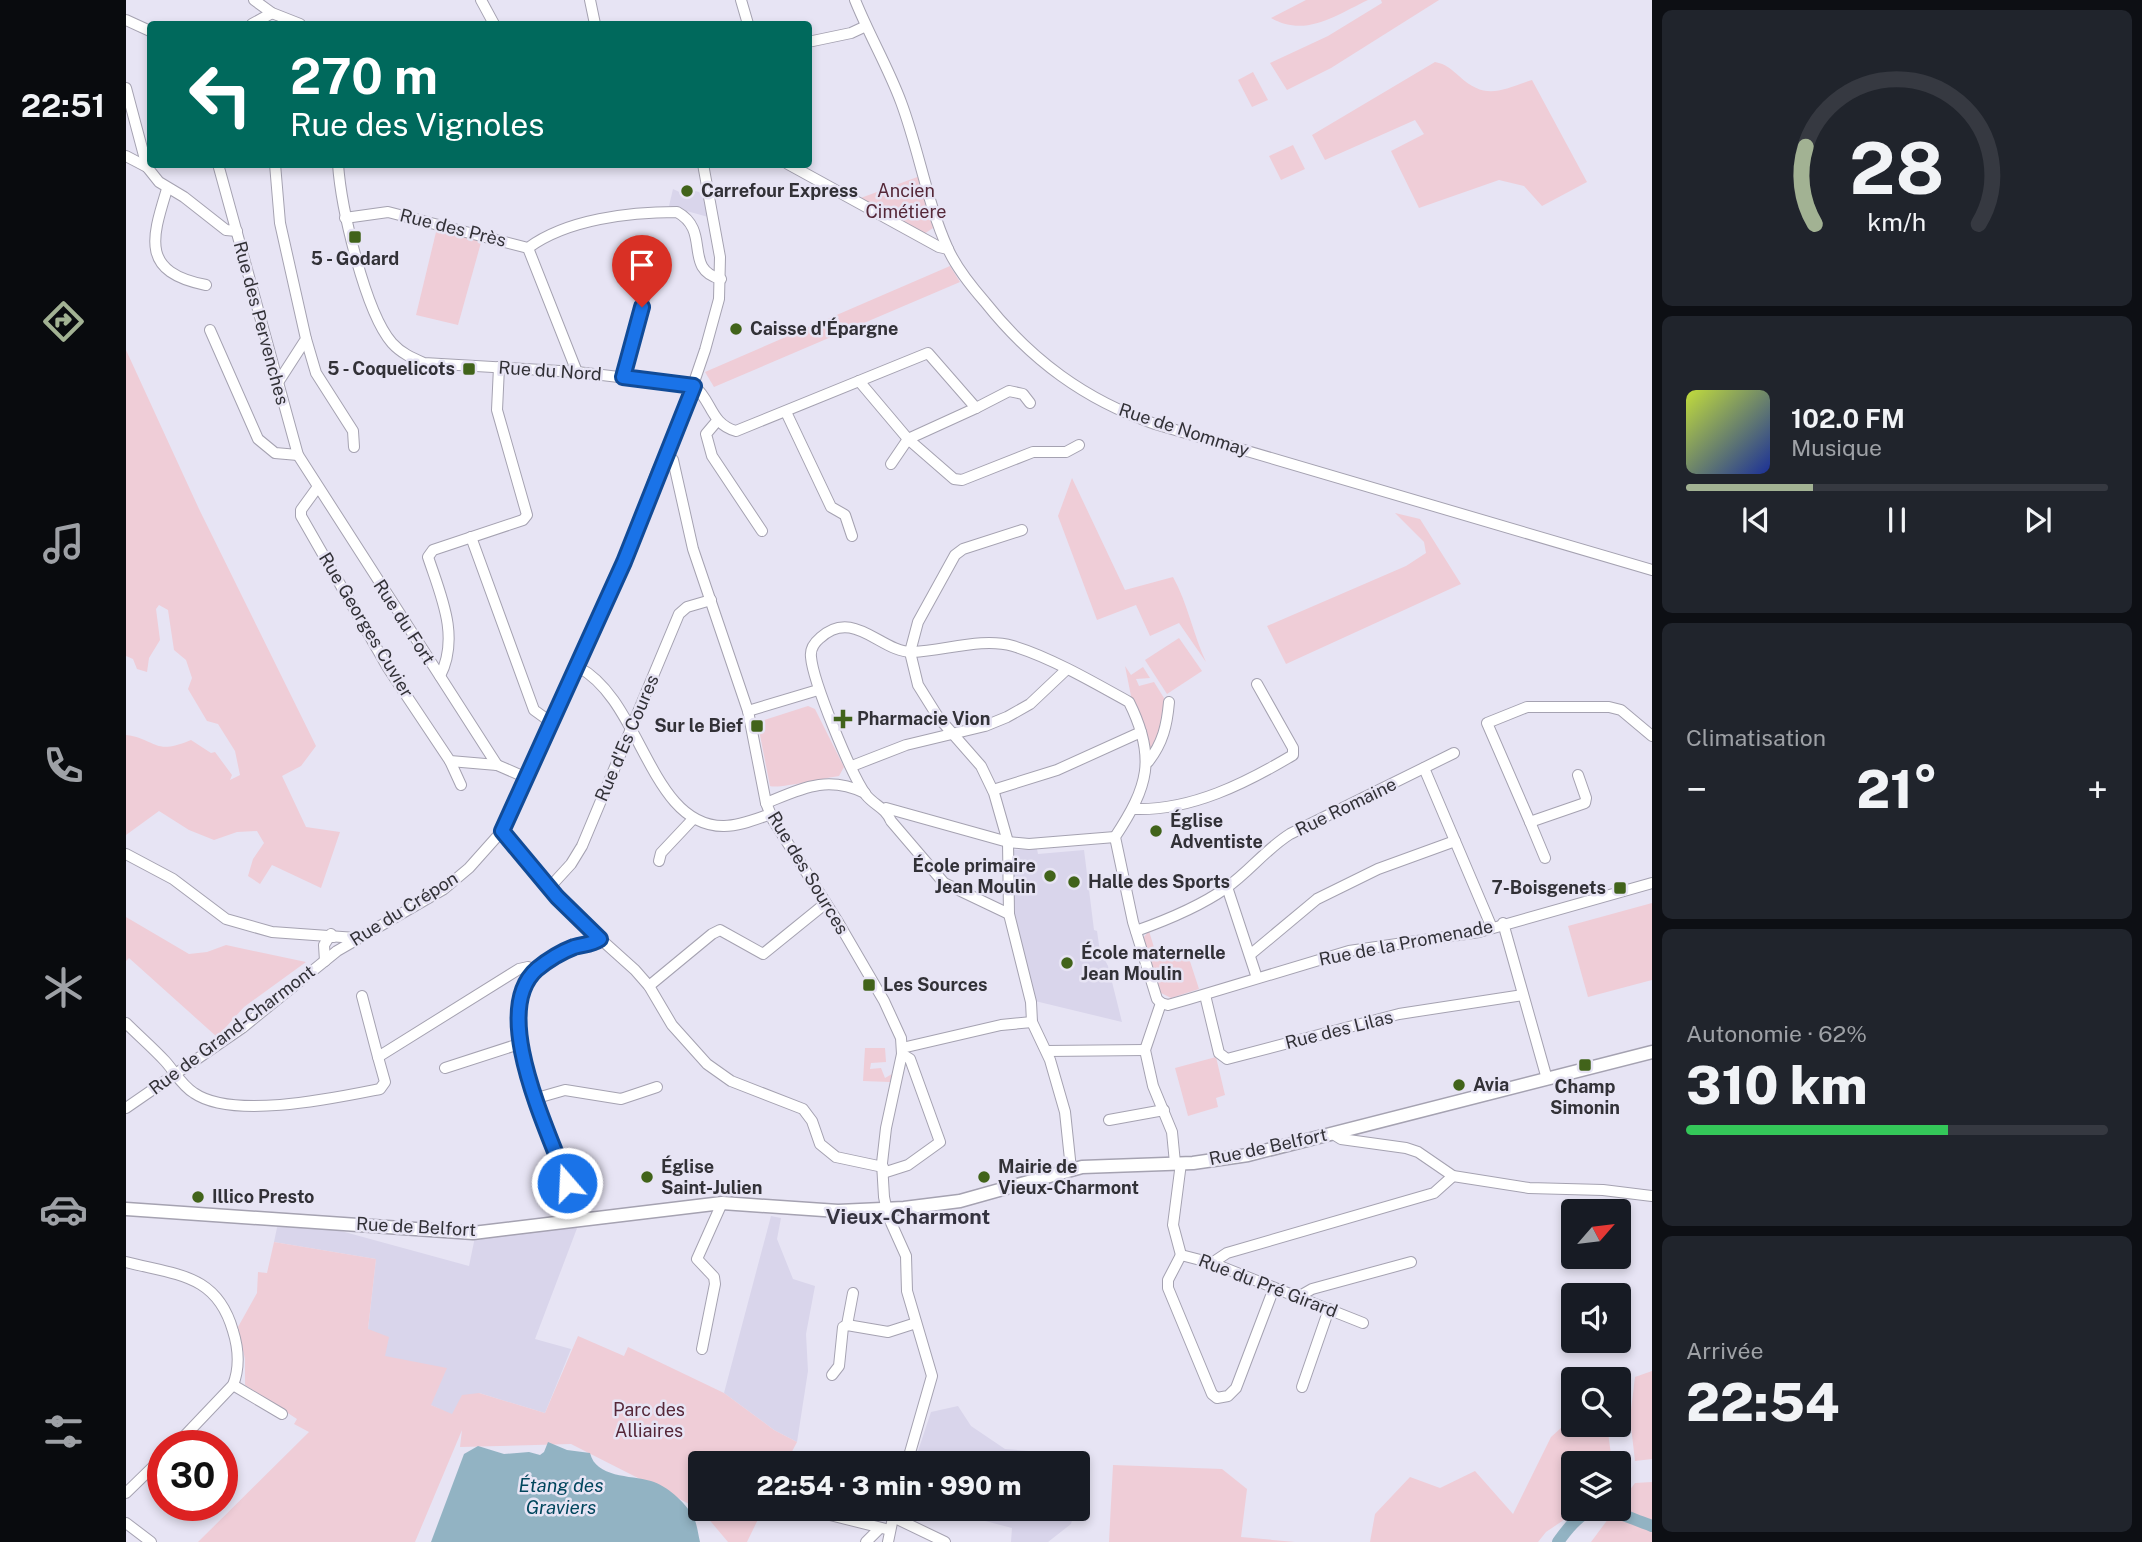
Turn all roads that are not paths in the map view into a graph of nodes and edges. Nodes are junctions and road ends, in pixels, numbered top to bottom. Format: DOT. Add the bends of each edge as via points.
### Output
graph roads {
  1 [pos="254,0"];
  2 [pos="481,0"];
  3 [pos="590,0"];
  4 [pos="741,0"];
  5 [pos="855,0"];
  6 [pos="126,11"];
  7 [pos="272,13"];
  8 [pos="130,21"];
  9 [pos="257,21"];
  10 [pos="292,21"];
  11 [pos="492,21"];
  12 [pos="594,21"];
  13 [pos="747,21"];
  14 [pos="866,26"];
  15 [pos="147,30"];
  16 [pos="812,41"];
  17 [pos="126,88"];
  18 [pos="126,156"];
  19 [pos="147,167"];
  20 [pos="148,168"];
  21 [pos="219,168"];
  22 [pos="275,168"];
  23 [pos="339,168"];
  24 [pos="704,168"];
  25 [pos="795,168"];
  26 [pos="167,189"];
  27 [pos="345,218"];
  28 [pos="237,231"];
  29 [pos="528,248"];
  30 [pos="948,249"];
  31 [pos="650,277"];
  32 [pos="720,279"];
  33 [pos="206,285"];
  34 [pos="210,330"];
  35 [pos="306,339"];
  36 [pos="569,350"];
  37 [pos="499,367"];
  38 [pos="556,371"];
  39 [pos="577,372"];
  40 [pos="623,377"];
  41 [pos="859,381"];
  42 [pos="277,384"];
  43 [pos="694,386"];
  44 [pos="1030,403"];
  45 [pos="976,408"];
  46 [pos="786,412"];
  47 [pos="717,421"];
  48 [pos="908,439"];
  49 [pos="1079,445"];
  50 [pos="354,446"];
  51 [pos="667,452"];
  52 [pos="298,455"];
  53 [pos="891,464"];
  54 [pos="311,478"];
  55 [pos="317,488"];
  56 [pos="1022,530"];
  57 [pos="762,531"];
  58 [pos="852,536"];
  59 [pos="471,537"];
  60 [pos="1652,570"];
  61 [pos="711,600"];
  62 [pos="910,652"];
  63 [pos="578,667"];
  64 [pos="1066,670"];
  65 [pos="440,676"];
  66 [pos="1257,684"];
  67 [pos="817,690"];
  68 [pos="1169,702"];
  69 [pos="748,711"];
  70 [pos="552,723"];
  71 [pos="632,729"];
  72 [pos="1141,732"];
  73 [pos="954,734"];
  74 [pos="1652,736"];
  75 [pos="1454,753"];
  76 [pos="450,761"];
  77 [pos="1148,762"];
  78 [pos="497,765"];
  79 [pos="852,766"];
  80 [pos="1424,768"];
  81 [pos="1578,775"];
  82 [pos="527,778"];
  83 [pos="836,783"];
  84 [pos="461,785"];
  85 [pos="993,790"];
  86 [pos="866,794"];
  87 [pos="766,803"];
  88 [pos="886,808"];
  89 [pos="1134,809"];
  90 [pos="771,814"];
  91 [pos="693,819"];
  92 [pos="1530,822"];
  93 [pos="502,831"];
  94 [pos="1115,837"];
  95 [pos="1455,841"];
  96 [pos="1008,842"];
  97 [pos="126,854"];
  98 [pos="1545,858"];
  99 [pos="659,861"];
  100 [pos="1652,883"];
  101 [pos="1227,887"];
  102 [pos="549,888"];
  103 [pos="826,903"];
  104 [pos="1009,914"];
  105 [pos="1498,926"];
  106 [pos="1136,931"];
  107 [pos="309,934"];
  108 [pos="331,934"];
  109 [pos="356,938"];
  110 [pos="600,939"];
  111 [pos="324,944"];
  112 [pos="337,951"];
  113 [pos="1251,954"];
  114 [pos="325,961"];
  115 [pos="534,971"];
  116 [pos="1257,978"];
  117 [pos="649,986"];
  118 [pos="1205,995"];
  119 [pos="1523,995"];
  120 [pos="362,996"];
  121 [pos="1161,1003"];
  122 [pos="1032,1022"];
  123 [pos="126,1023"];
  124 [pos="519,1044"];
  125 [pos="1145,1050"];
  126 [pos="902,1051"];
  127 [pos="1047,1051"];
  128 [pos="1652,1052"];
  129 [pos="378,1057"];
  130 [pos="445,1068"];
  131 [pos="175,1075"];
  132 [pos="1546,1079"];
  133 [pos="657,1087"];
  134 [pos="537,1098"];
  135 [pos="126,1108"];
  136 [pos="1164,1110"];
  137 [pos="1109,1120"];
  138 [pos="1333,1134"];
  139 [pos="1178,1163"];
  140 [pos="1071,1169"];
  141 [pos="883,1170"];
  142 [pos="1453,1176"];
  143 [pos="1652,1196"];
  144 [pos="722,1203"];
  145 [pos="126,1209"];
  146 [pos="885,1209"];
  147 [pos="578,1218"];
  148 [pos="1181,1255"];
  149 [pos="126,1262"];
  150 [pos="1411,1262"];
  151 [pos="1212,1264"];
  152 [pos="1274,1288"];
  153 [pos="853,1293"];
  154 [pos="1298,1297"];
  155 [pos="1329,1309"];
  156 [pos="916,1323"];
  157 [pos="1363,1323"];
  158 [pos="848,1325"];
  159 [pos="702,1349"];
  160 [pos="832,1375"];
  161 [pos="233,1387"];
  162 [pos="1302,1387"];
  163 [pos="282,1414"];
  164 [pos="191,1430"];
  165 [pos="910,1451"];
  166 [pos="147,1473"];
  167 [pos="126,1493"];
  168 [pos="853,1521"];
  169 [pos="890,1521"];
  170 [pos="908,1521"];
  171 [pos="126,1523"];
  172 [pos="885,1529"];
  173 [pos="151,1542"];
  174 [pos="866,1542"];
  175 [pos="888,1542"];
  176 [pos="945,1542"];
  1 -- 7 [label="street"];
  2 -- 11 [label="street"];
  3 -- 12 [label="street"];
  4 -- 13 [label="street"];
  5 -- 14 [label="street, Rue de Nommay"];
  6 -- 8 [label="street"];
  7 -- 9 [label="street"];
  7 -- 10 [label="street"];
  8 -- 15 [label="street"];
  14 -- 16 [label="street"];
  14 -- 30 [label="street, Rue de Nommay" via="901,102"];
  17 -- 19 [label="street"];
  18 -- 19 [label="street"];
  20 -- 26 [label="street"];
  21 -- 28 [label="street, Rue des Pervenches"];
  22 -- 35 [label="street" via="280,223"];
  23 -- 27 [label="street"];
  24 -- 32 [label="street, Rue du Crépon" via="718,233"];
  25 -- 30 [label="street"];
  26 -- 28 [label="street" via="226,230"];
  26 -- 33 [label="street" via="153,246 172,273"];
  27 -- 29 [label="street, Rue des Près" via="388,212"];
  27 -- 37 [label="street, Rue du Nord" via="386,334 407,355 424,363"];
  28 -- 42 [label="street, Rue des Pervenches"];
  29 -- 32 [label="street, Rue des Près" via="550,234 580,225 677,212 695,229 701,268"];
  29 -- 36 [label="street"];
  30 -- 60 [label="street, Rue de Nommay" via="977,293 1025,348 1058,376 1103,403 1176,430"];
  31 -- 40 [label="street"];
  32 -- 43 [label="street, Rue du Crépon" via="718,304"];
  34 -- 52 [label="street" via="258,439 275,453"];
  35 -- 42 [label="street"];
  35 -- 50 [label="street" via="316,373 353,431"];
  36 -- 38 [label="street"];
  36 -- 39 [label="street"];
  37 -- 38 [label="street, Rue du Nord"];
  37 -- 59 [label="street" via="497,410 527,515"];
  38 -- 39 [label="street, Rue du Nord"];
  39 -- 40 [label="street, Rue du Nord"];
  40 -- 43 [label="street, Rue du Nord"];
  41 -- 45 [label="street" via="928,353"];
  41 -- 46 [label="street"];
  41 -- 48 [label="street"];
  42 -- 52 [label="street, Rue des Pervenches"];
  43 -- 47 [label="street"];
  43 -- 51 [label="street, Rue du Crépon"];
  44 -- 45 [label="street" via="1023,394 1009,391"];
  45 -- 48 [label="street"];
  46 -- 47 [label="street" via="736,431"];
  46 -- 58 [label="street" via="831,507 845,515"];
  47 -- 57 [label="street" via="706,434 712,456"];
  48 -- 49 [label="street" via="954,479 962,480 1033,452 1066,452"];
  48 -- 53 [label="street"];
  51 -- 61 [label="street, Rue des Sources"];
  51 -- 63 [label="street, Rue du Crépon"];
  52 -- 54 [label="street, Rue des Pervenches"];
  54 -- 55 [label="street, Rue du Fort"];
  55 -- 65 [label="street, Rue du Fort"];
  55 -- 76 [label="street, Rue Georges Cuvier" via="301,510 302,516 388,668"];
  56 -- 62 [label="street" via="955,555 918,622"];
  59 -- 65 [label="street" via="433,550 428,557 448,625 448,654"];
  59 -- 70 [label="street" via="534,710"];
  61 -- 69 [label="street, Rue des Sources"];
  61 -- 71 [label="street, Rue d'Es Coures" via="679,614"];
  62 -- 64 [label="street" via="1011,645"];
  62 -- 67 [label="street" via="893,649 867,631 831,630 813,646"];
  62 -- 73 [label="street" via="918,684"];
  63 -- 70 [label="street, Rue du Crépon"];
  63 -- 71 [label="street" via="604,685"];
  64 -- 72 [label="street" via="1129,702"];
  64 -- 73 [label="street" via="1022,710"];
  65 -- 78 [label="street, Rue du Fort"];
  66 -- 89 [label="street" via="1293,755 1210,797"];
  67 -- 69 [label="street"];
  67 -- 79 [label="street"];
  68 -- 77 [label="street" via="1166,728"];
  69 -- 87 [label="street, Rue des Sources"];
  70 -- 82 [label="street, Rue du Crépon"];
  71 -- 91 [label="street" via="668,796"];
  71 -- 102 [label="street, Rue d'Es Coures" via="582,846"];
  72 -- 77 [label="street"];
  72 -- 85 [label="street" via="1057,770"];
  73 -- 79 [label="street" via="906,745"];
  73 -- 85 [label="street" via="981,766"];
  74 -- 92 [label="street" via="1621,710 1609,707 1527,707 1485,718"];
  75 -- 80 [label="street, Rue Romaine"];
  76 -- 78 [label="street"];
  76 -- 84 [label="street, Rue Georges Cuvier"];
  77 -- 89 [label="street"];
  78 -- 82 [label="street"];
  79 -- 83 [label="street"];
  79 -- 86 [label="street"];
  80 -- 95 [label="street"];
  80 -- 101 [label="street, Rue Romaine" via="1290,834"];
  81 -- 92 [label="street" via="1585,803"];
  82 -- 93 [label="street, Rue du Crépon"];
  83 -- 86 [label="street"];
  83 -- 87 [label="street" via="808,786"];
  85 -- 96 [label="street"];
  86 -- 88 [label="street"];
  87 -- 90 [label="street, Rue des Sources"];
  88 -- 96 [label="street"];
  88 -- 104 [label="street" via="891,821 944,883"];
  89 -- 94 [label="street"];
  90 -- 91 [label="street" via="726,827"];
  90 -- 103 [label="street, Rue des Sources"];
  91 -- 99 [label="street"];
  92 -- 98 [label="street"];
  93 -- 102 [label="street"];
  93 -- 109 [label="street, Rue du Crépon" via="444,889"];
  94 -- 96 [label="street"];
  94 -- 106 [label="street"];
  95 -- 105 [label="street"];
  95 -- 113 [label="street" via="1324,895"];
  96 -- 104 [label="street"];
  97 -- 107 [label="street" via="173,879 226,919 272,932"];
  100 -- 105 [label="street, Rue de la Promenade"];
  101 -- 106 [label="street, Rue Romaine" via="1196,906"];
  101 -- 113 [label="street"];
  102 -- 110 [label="street"];
  103 -- 117 [label="street" via="763,954 720,930"];
  103 -- 126 [label="street, Rue des Sources" via="898,1028"];
  104 -- 122 [label="street"];
  105 -- 116 [label="street, Rue de la Promenade" via="1349,951"];
  105 -- 119 [label="street"];
  106 -- 121 [label="street"];
  107 -- 108 [label="street"];
  107 -- 111 [label="street"];
  108 -- 109 [label="street"];
  108 -- 111 [label="street"];
  108 -- 112 [label="street"];
  109 -- 112 [label="street, Rue du Crépon"];
  110 -- 115 [label="street" via="555,956"];
  110 -- 117 [label="street"];
  111 -- 112 [label="street"];
  111 -- 114 [label="street"];
  112 -- 114 [label="street, Rue de Grand-Charmont"];
  113 -- 116 [label="street"];
  114 -- 131 [label="street, Rue de Grand-Charmont"];
  115 -- 124 [label="street" via="517,1014"];
  115 -- 129 [label="street" via="519,969"];
  116 -- 118 [label="street, Rue de la Promenade"];
  117 -- 141 [label="street" via="672,1025 717,1073 803,1109 824,1149 836,1157"];
  118 -- 119 [label="street, Rue des Lilas" via="1219,1053 1227,1059 1399,1014"];
  118 -- 121 [label="street, Rue de la Promenade"];
  119 -- 132 [label="street"];
  120 -- 129 [label="street"];
  121 -- 125 [label="street"];
  122 -- 126 [label="street" via="1001,1025"];
  122 -- 127 [label="street"];
  123 -- 131 [label="street"];
  124 -- 130 [label="street"];
  124 -- 134 [label="street"];
  125 -- 127 [label="street"];
  125 -- 136 [label="street, Rue du Pré Girard"];
  126 -- 141 [label="street" via="886,1128"];
  126 -- 141 [label="street, Rue des Sources" via="910,1059 940,1142 908,1165"];
  127 -- 140 [label="street" via="1065,1112"];
  128 -- 132 [label="main road, Rue de Belfort"];
  129 -- 131 [label="street" via="385,1082 380,1089 327,1100 269,1105 205,1099"];
  131 -- 135 [label="street, Rue de Grand-Charmont"];
  132 -- 138 [label="main road, Rue de Belfort"];
  133 -- 134 [label="street" via="621,1099 565,1090"];
  134 -- 147 [label="street"];
  136 -- 137 [label="street"];
  136 -- 139 [label="street, Rue du Pré Girard"];
  138 -- 139 [label="main road, Rue de Belfort" via="1248,1155"];
  138 -- 142 [label="street" via="1418,1152"];
  139 -- 140 [label="main road, Rue de Belfort"];
  139 -- 148 [label="street, Rue du Pré Girard" via="1173,1225"];
  140 -- 146 [label="main road, Rue de Belfort" via="960,1201"];
  141 -- 146 [label="street"];
  142 -- 143 [label="street" via="1528,1188"];
  142 -- 151 [label="street" via="1434,1193 1227,1253"];
  144 -- 146 [label="main road, Rue de Belfort" via="838,1211"];
  144 -- 147 [label="main road, Rue de Belfort"];
  144 -- 159 [label="street" via="697,1259 715,1284"];
  145 -- 147 [label="main road, Rue de Belfort" via="473,1233"];
  146 -- 156 [label="street" via="904,1247 907,1291"];
  148 -- 151 [label="street, Rue du Pré Girard"];
  148 -- 152 [label="street" via="1168,1288 1217,1398 1237,1388"];
  149 -- 161 [label="street" via="196,1280 215,1293 227,1308 237,1345 239,1361"];
  150 -- 154 [label="street"];
  151 -- 152 [label="street, Rue du Pré Girard"];
  152 -- 154 [label="street, Rue du Pré Girard"];
  153 -- 158 [label="street"];
  154 -- 155 [label="street, Rue du Pré Girard"];
  155 -- 157 [label="street, Rue du Pré Girard"];
  155 -- 162 [label="street"];
  156 -- 158 [label="street" via="888,1332"];
  156 -- 165 [label="street" via="932,1376"];
  158 -- 160 [label="street" via="843,1327 839,1366"];
  161 -- 163 [label="street"];
  161 -- 164 [label="street"];
  166 -- 167 [label="street"];
  168 -- 172 [label="street"];
  169 -- 172 [label="street"];
  170 -- 176 [label="street"];
  171 -- 173 [label="street"];
  172 -- 174 [label="street"];
  172 -- 175 [label="street"];
}
